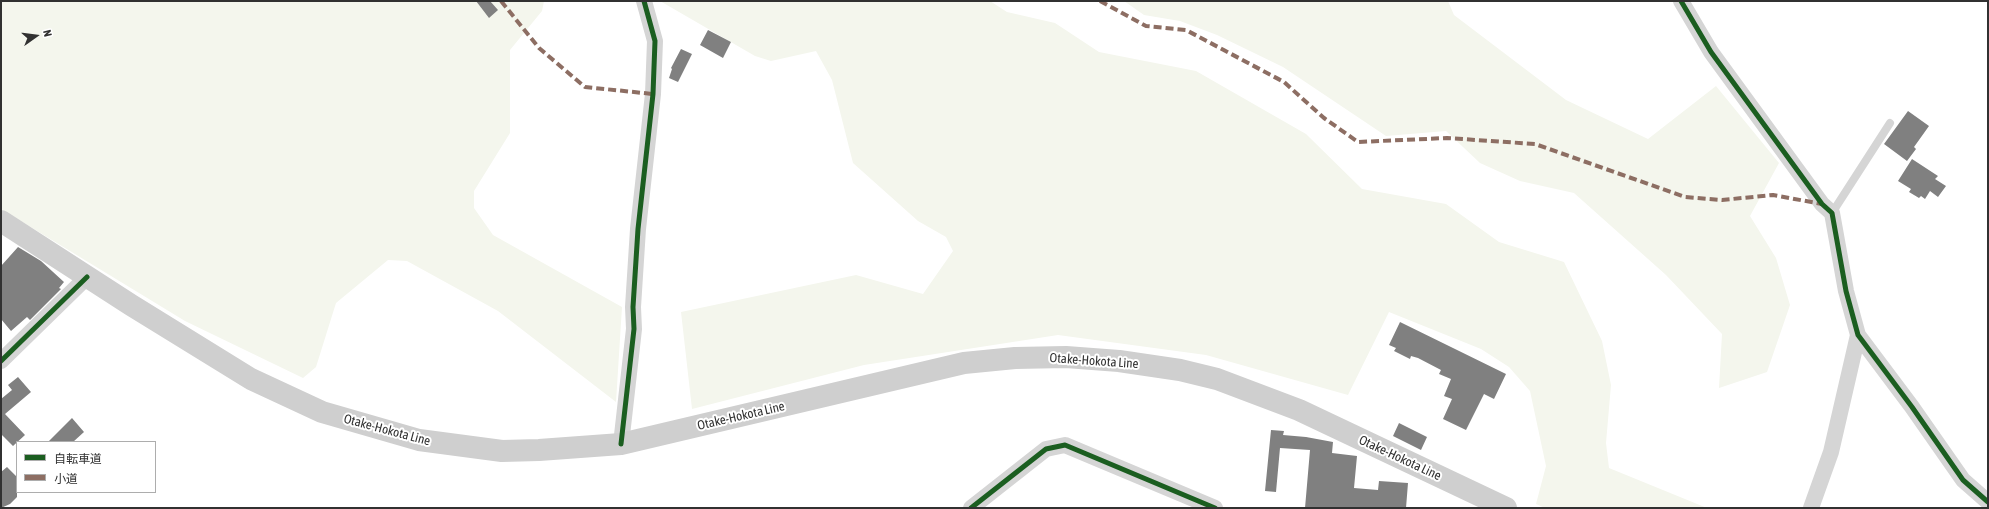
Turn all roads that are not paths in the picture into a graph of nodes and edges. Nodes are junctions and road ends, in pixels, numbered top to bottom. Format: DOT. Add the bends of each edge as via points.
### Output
graph roads {
  1 [pos="644,1"];
  2 [pos="1687,3"];
  3 [pos="1890,123"];
  4 [pos="1832,213"];
  5 [pos="1,221"];
  6 [pos="87,277"];
  7 [pos="1858,335"];
  8 [pos="1,361"];
  9 [pos="621,444"];
  10 [pos="1988,502"];
  11 [pos="971,508"];
  12 [pos="1215,508"];
  13 [pos="1506,508"];
  14 [pos="1810,508"];
  1 -- 9 [label="street" via="655,42 653,94 638,229 634,329"];
  2 -- 4 [label="street" via="1711,52 1822,204"];
  3 -- 4 [label="lane"];
  4 -- 7 [label="street" via="1846,291"];
  5 -- 6 [label="main road, Otake-Hokota Line"];
  6 -- 8 [label="street"];
  6 -- 9 [label="main road, Otake-Hokota Line" via="251,379 322,412 419,440 502,451"];
  7 -- 10 [label="street" via="1963,480"];
  7 -- 14 [label="street" via="1831,452"];
  9 -- 13 [label="main road, Otake-Hokota Line" via="964,363 1014,358 1066,357 1172,369 1224,382 1299,410"];
  11 -- 12 [label="street" via="1046,449 1065,445"];
}
